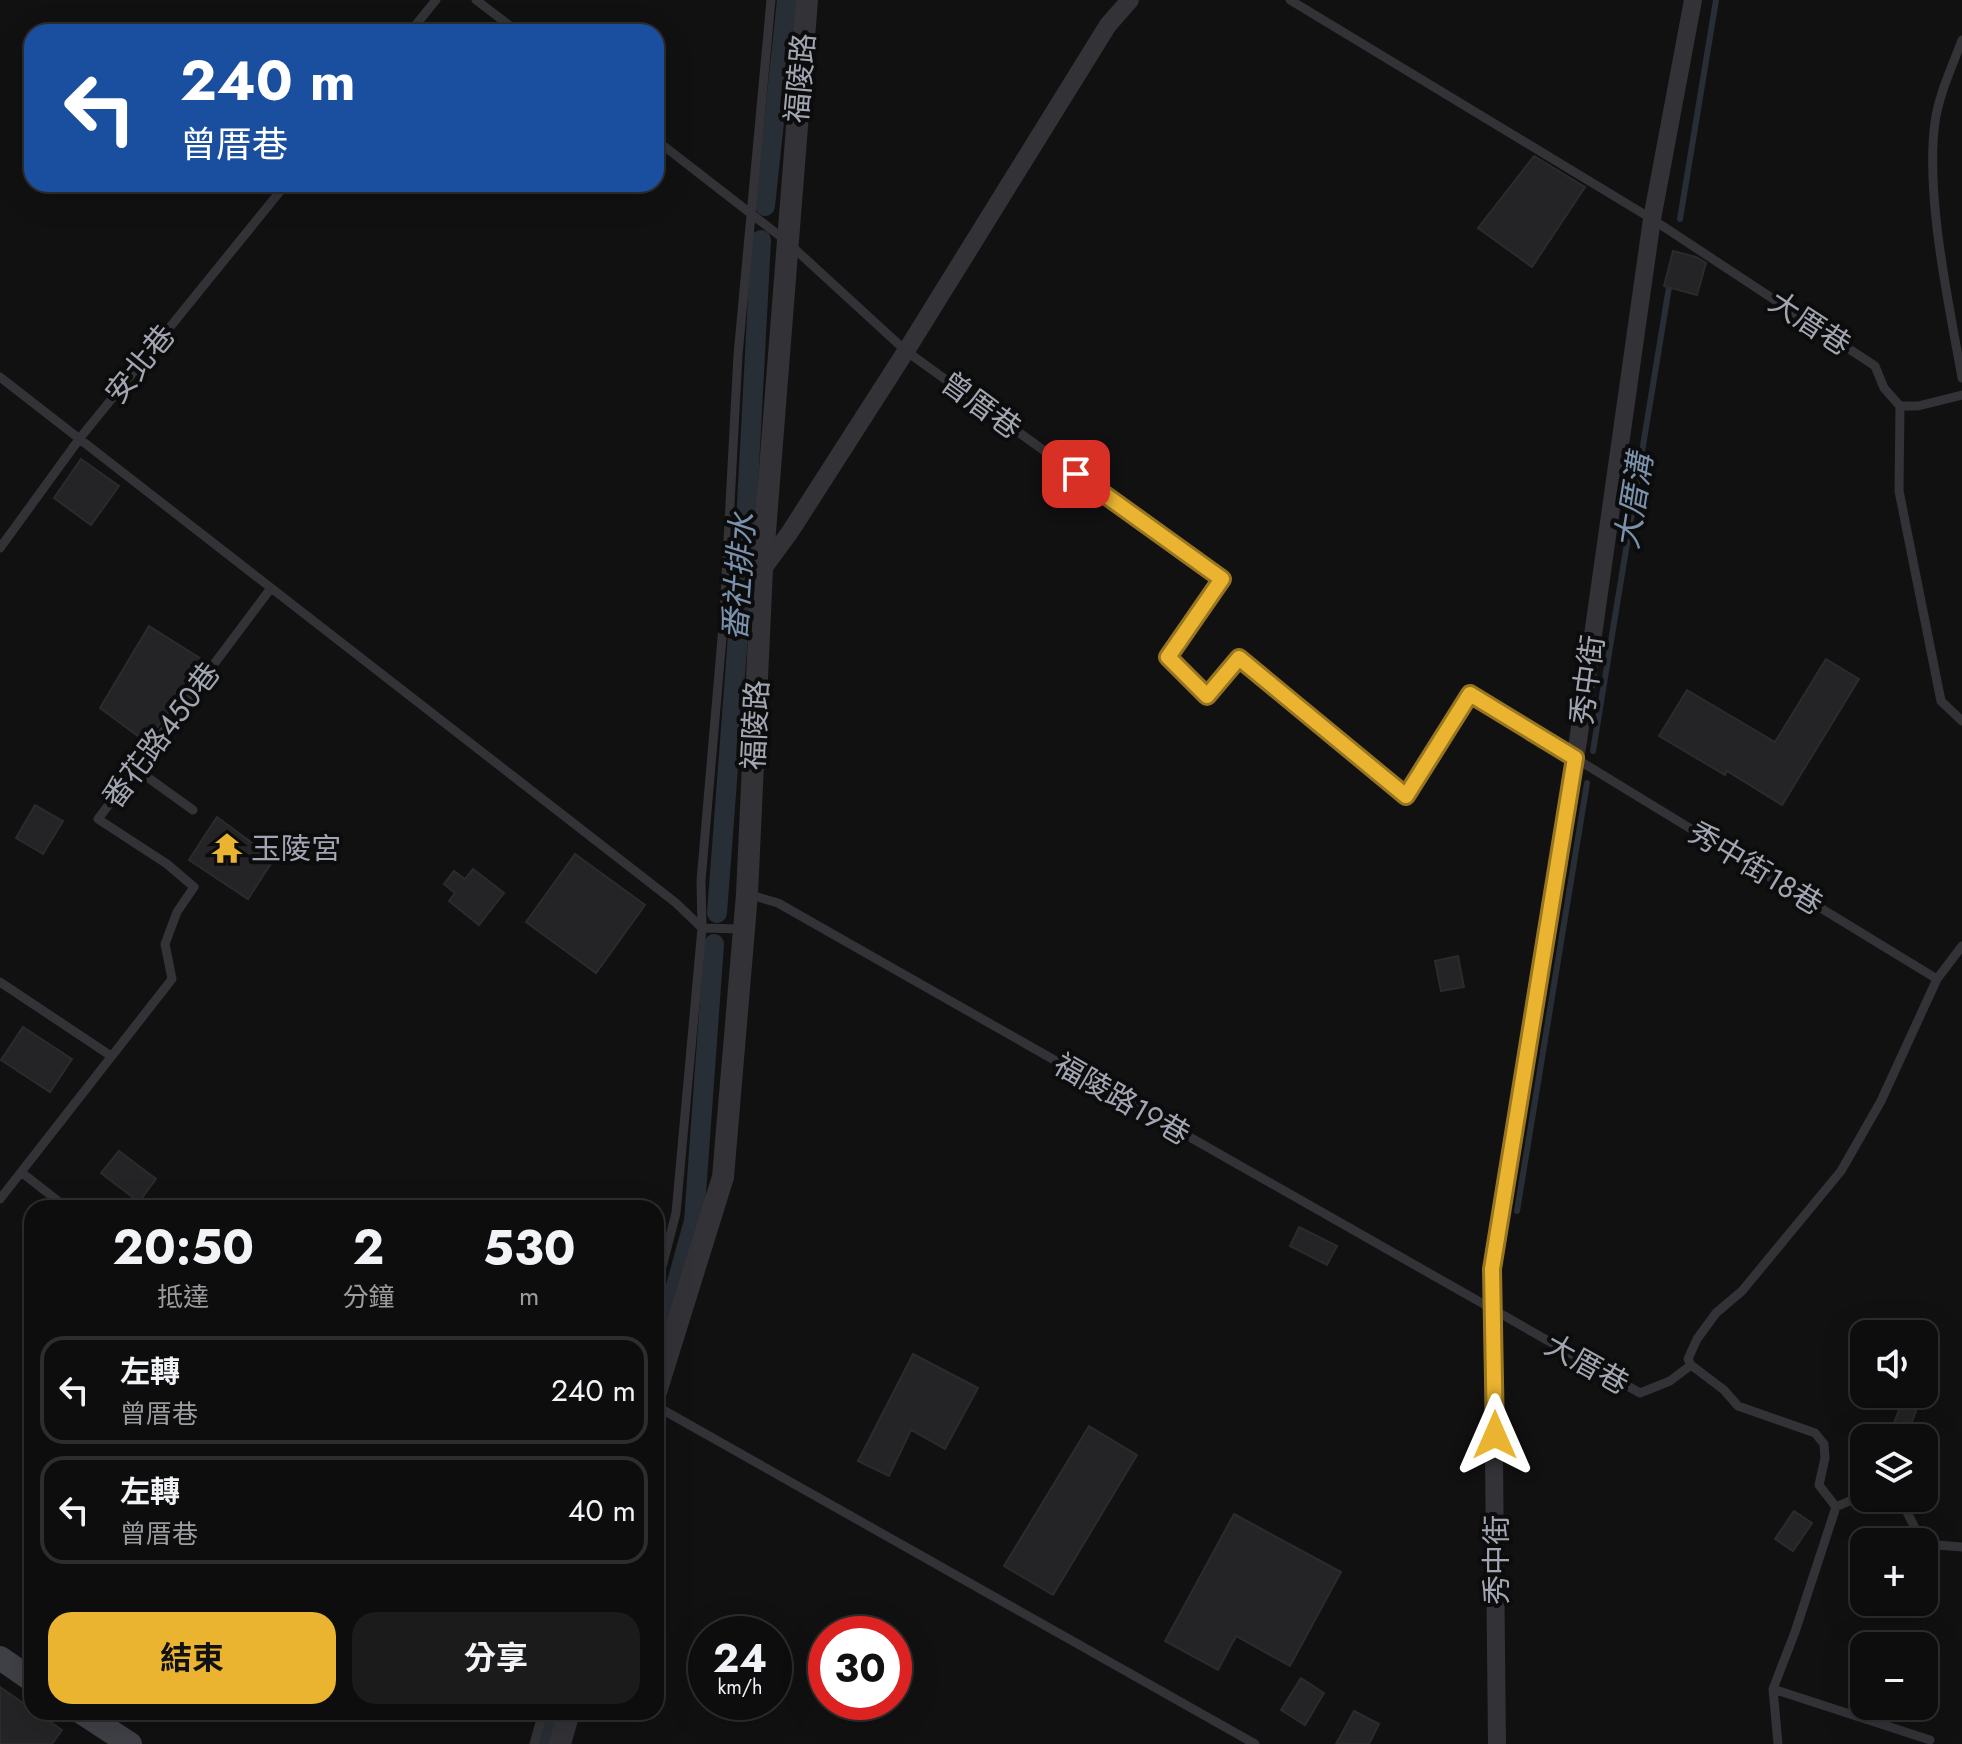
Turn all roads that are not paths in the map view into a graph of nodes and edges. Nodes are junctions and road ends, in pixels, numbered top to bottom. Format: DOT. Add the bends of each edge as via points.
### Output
graph roads {
  1 [pos="436,0"];
  2 [pos="476,0"];
  3 [pos="771,0"];
  4 [pos="807,0"];
  5 [pos="1130,0"];
  6 [pos="1290,0"];
  7 [pos="1693,0"];
  8 [pos="416,24"];
  9 [pos="508,24"];
  10 [pos="1962,40"];
  11 [pos="664,146"];
  12 [pos="280,192"];
  13 [pos="754,216"];
  14 [pos="1652,219"];
  15 [pos="785,240"];
  16 [pos="906,351"];
  17 [pos="0,377"];
  18 [pos="1962,378"];
  19 [pos="1962,395"];
  20 [pos="1900,406"];
  21 [pos="80,438"];
  22 [pos="0,548"];
  23 [pos="762,570"];
  24 [pos="271,588"];
  25 [pos="1962,721"];
  26 [pos="1575,758"];
  27 [pos="136,769"];
  28 [pos="193,810"];
  29 [pos="747,894"];
  30 [pos="702,928"];
  31 [pos="742,929"];
  32 [pos="1962,946"];
  33 [pos="1937,979"];
  34 [pos="0,982"];
  35 [pos="111,1056"];
  36 [pos="21,1172"];
  37 [pos="0,1199"];
  38 [pos="57,1200"];
  39 [pos="664,1259"];
  40 [pos="1494,1312"];
  41 [pos="1691,1365"];
  42 [pos="664,1366"];
  43 [pos="664,1411"];
  44 [pos="1836,1507"];
  45 [pos="1915,1528"];
  46 [pos="1938,1545"];
  47 [pos="1962,1547"];
  48 [pos="0,1658"];
  49 [pos="24,1674"];
  50 [pos="1773,1689"];
  51 [pos="93,1720"];
  52 [pos="541,1720"];
  53 [pos="567,1720"];
  54 [pos="1930,1740"];
  55 [pos="130,1744"];
  56 [pos="534,1744"];
  57 [pos="560,1744"];
  58 [pos="1255,1744"];
  59 [pos="1497,1744"];
  60 [pos="1778,1744"];
  1 -- 8 [label="lane"];
  2 -- 9 [label="lane"];
  3 -- 13 [label="lane"];
  4 -- 15 [label="street, 福陵路"];
  5 -- 16 [label="street" via="1108,25"];
  6 -- 14 [label="lane, 大厝巷"];
  7 -- 14 [label="street, 秀中街"];
  10 -- 18 [label="lane" via="1935,120 1933,159"];
  11 -- 13 [label="lane"];
  12 -- 21 [label="lane, 安北巷"];
  13 -- 15 [label="lane"];
  13 -- 30 [label="lane" via="738,355"];
  14 -- 20 [label="lane, 大厝巷" via="1875,366 1884,388"];
  14 -- 26 [label="street, 秀中街"];
  15 -- 16 [label="lane, 曾厝巷"];
  15 -- 23 [label="street, 福陵路"];
  16 -- 23 [label="street"];
  16 -- 26 [label="lane, 曾厝巷" via="1222,579 1168,657 1207,696 1239,658 1406,796 1470,694"];
  17 -- 21 [label="lane"];
  19 -- 20 [label="lane"];
  20 -- 25 [label="lane" via="1899,491 1941,701"];
  21 -- 22 [label="lane, 安北巷"];
  21 -- 24 [label="lane"];
  23 -- 29 [label="street, 福陵路"];
  24 -- 27 [label="lane, 番花路450巷"];
  24 -- 30 [label="lane"];
  26 -- 33 [label="lane, 秀中街18巷"];
  26 -- 40 [label="street, 秀中街" via="1492,1269"];
  27 -- 28 [label="lane"];
  27 -- 35 [label="lane, 番花路450巷" via="98,819 194,887 165,944 172,979"];
  29 -- 31 [label="street, 福陵路"];
  29 -- 40 [label="lane, 福陵路19巷" via="792,911"];
  30 -- 31 [label="lane"];
  30 -- 39 [label="lane" via="676,1213"];
  31 -- 42 [label="street, 福陵路" via="723,1177"];
  32 -- 33 [label="lane"];
  33 -- 41 [label="lane" via="1881,1101 1841,1171 1742,1291 1716,1313 1692,1349"];
  34 -- 35 [label="lane"];
  35 -- 36 [label="lane, 番花路450巷"];
  36 -- 37 [label="lane, 番花路450巷"];
  36 -- 38 [label="lane"];
  40 -- 41 [label="lane, 大厝巷" via="1640,1393"];
  40 -- 59 [label="street, 秀中街"];
  41 -- 44 [label="lane" via="1738,1406 1815,1433 1824,1444 1819,1485"];
  43 -- 58 [label="lane"];
  44 -- 45 [label="lane" via="1854,1499 1905,1508"];
  44 -- 50 [label="lane"];
  46 -- 47 [label="lane"];
  48 -- 49 [label="main road"];
  50 -- 54 [label="lane"];
  50 -- 60 [label="lane"];
  51 -- 55 [label="main road"];
  52 -- 56 [label="lane"];
  53 -- 57 [label="street"];
}
